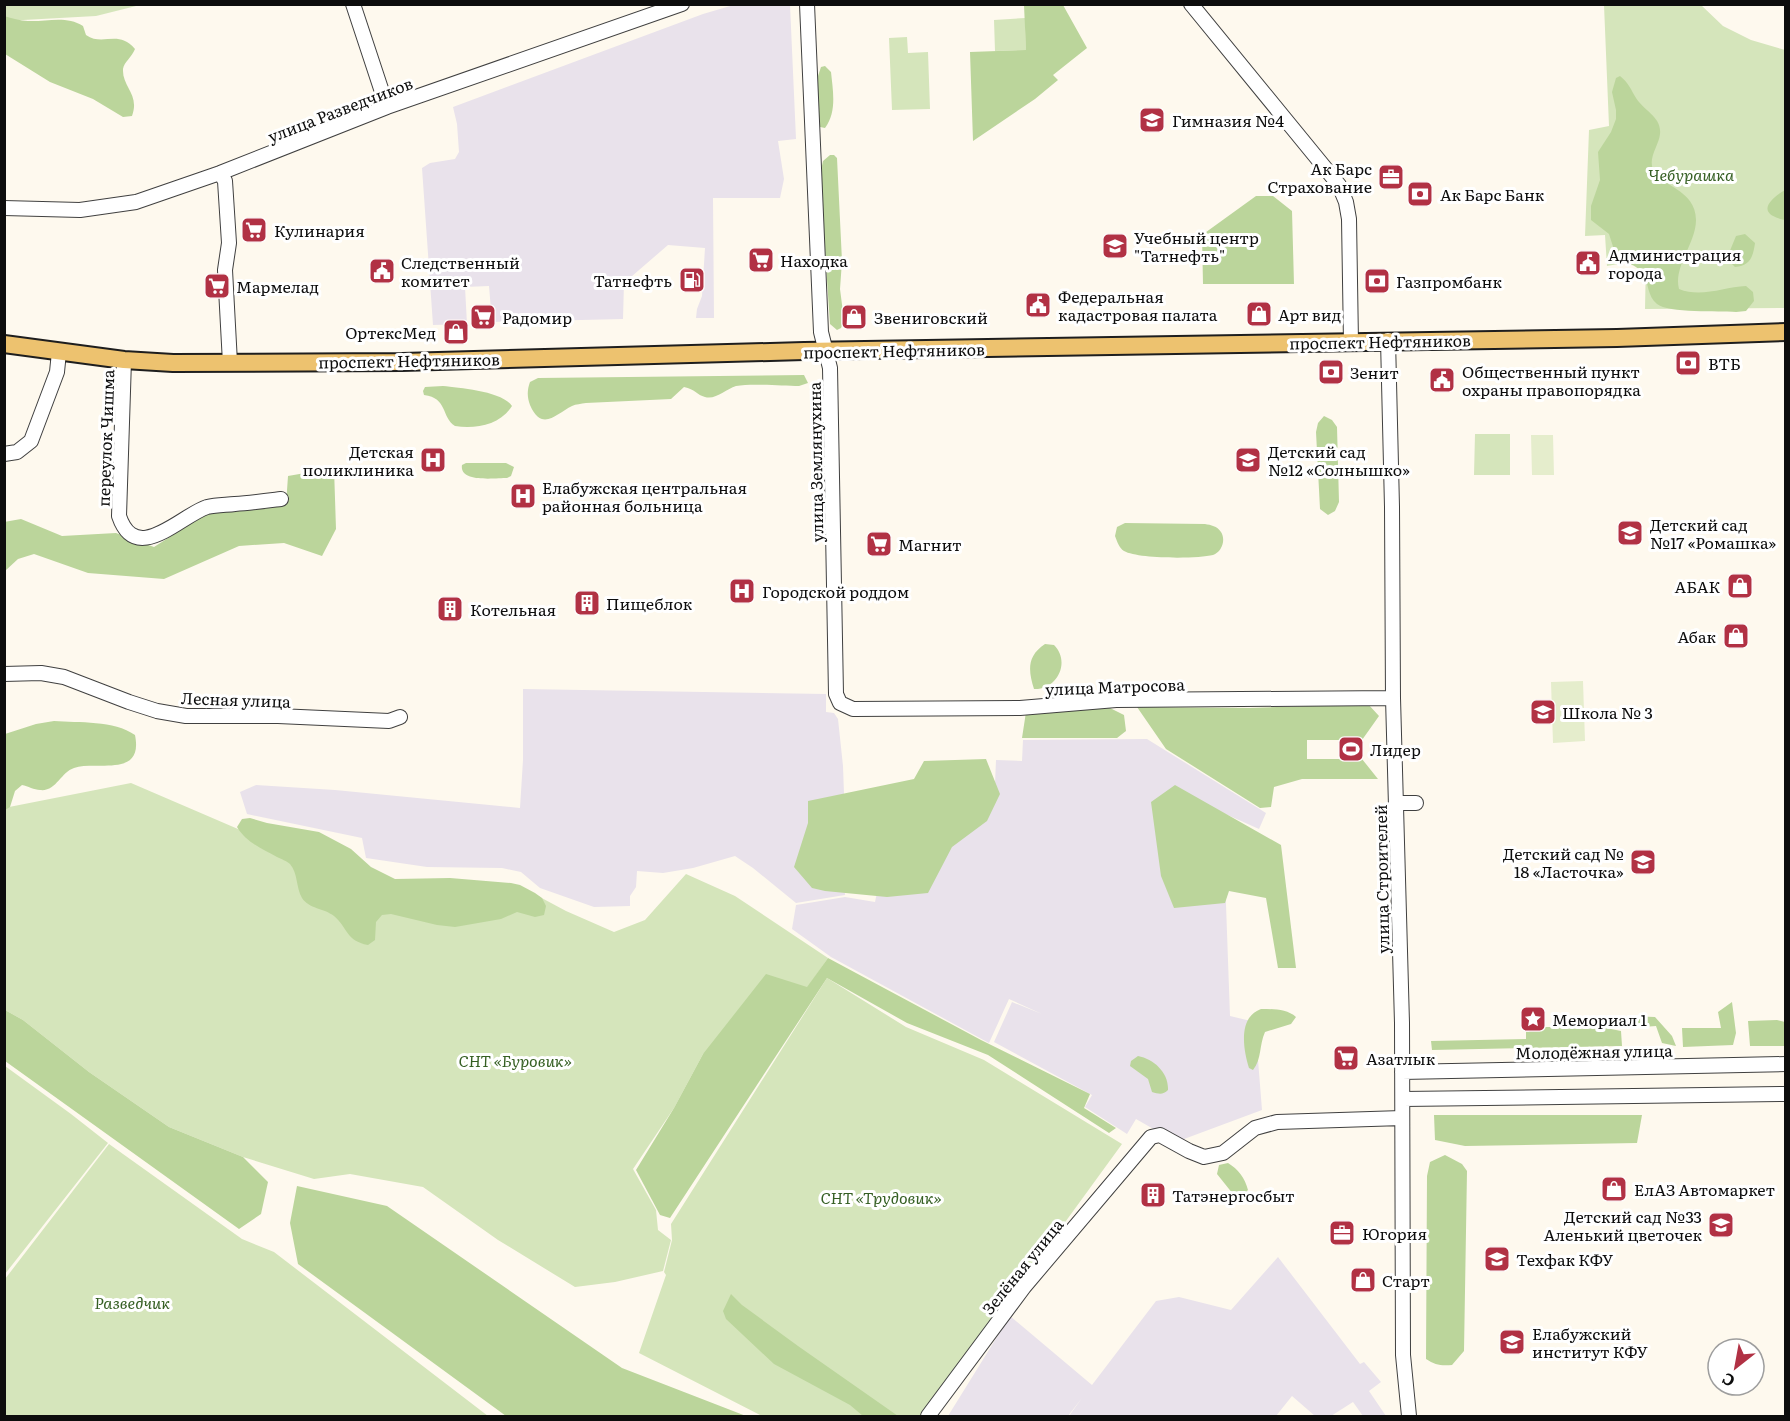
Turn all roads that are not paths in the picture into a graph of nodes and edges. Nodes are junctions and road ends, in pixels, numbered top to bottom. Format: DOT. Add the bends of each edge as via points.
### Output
graph roads {
  1 [pos="353,4"];
  2 [pos="682,4"];
  3 [pos="807,4"];
  4 [pos="1191,4"];
  5 [pos="387,107"];
  6 [pos="220,173"];
  7 [pos="4,208"];
  8 [pos="1785,332"];
  9 [pos="1388,340"];
  10 [pos="1351,342"];
  11 [pos="4,344"];
  12 [pos="825,351"];
  13 [pos="59,352"];
  14 [pos="124,360"];
  15 [pos="230,363"];
  16 [pos="4,454"];
  17 [pos="280,499"];
  18 [pos="4,674"];
  19 [pos="1393,699"];
  20 [pos="840,703"];
  21 [pos="400,717"];
  22 [pos="1396,803"];
  23 [pos="1416,803"];
  24 [pos="1785,1064"];
  25 [pos="1402,1072"];
  26 [pos="1785,1094"];
  27 [pos="1403,1099"];
  28 [pos="1402,1118"];
  29 [pos="928,1416"];
  30 [pos="1410,1416"];
  1 -- 5 [label="street"];
  2 -- 5 [label="street, улица Разведчиков"];
  3 -- 12 [label="street, улица Землянухина" via="820,320"];
  4 -- 10 [label="street" via="1339,185 1349,219"];
  5 -- 6 [label="street, улица Разведчиков"];
  6 -- 7 [label="street, улица Разведчиков" via="136,202 80,210"];
  6 -- 15 [label="street" via="225,181 229,243 225,270"];
  8 -- 9 [label="main road, проспект Нефтяников"];
  9 -- 10 [label="main road, проспект Нефтяников"];
  9 -- 19 [label="street, улица Строителей"];
  10 -- 12 [label="main road, проспект Нефтяников"];
  11 -- 13 [label="main road, проспект Нефтяников"];
  12 -- 15 [label="main road, проспект Нефтяников"];
  12 -- 20 [label="street, улица Землянухина" via="830,368 835,668"];
  13 -- 14 [label="main road, проспект Нефтяников"];
  13 -- 16 [label="street" via="57,372 31,441 17,452"];
  14 -- 15 [label="main road, проспект Нефтяников"];
  14 -- 17 [label="street, переулок Чишма" via="119,516 130,533 152,537 210,506"];
  18 -- 21 [label="street, Лесная улица" via="64,677 157,711 186,716 389,721"];
  19 -- 20 [label="street, улица Матросова" via="1116,700 932,710 853,709"];
  19 -- 22 [label="street, улица Строителей"];
  22 -- 23 [label="street"];
  22 -- 25 [label="street, улица Строителей"];
  24 -- 25 [label="street, Молодёжная улица"];
  25 -- 27 [label="street, улица Строителей"];
  26 -- 27 [label="street"];
  27 -- 28 [label="street, улица Строителей"];
  28 -- 29 [label="street, Зелёная улица" via="1277,1122 1255,1128 1214,1156 1197,1155 1160,1135 1147,1140 1024,1287"];
  28 -- 30 [label="street, улица Строителей" via="1403,1355"];
}
